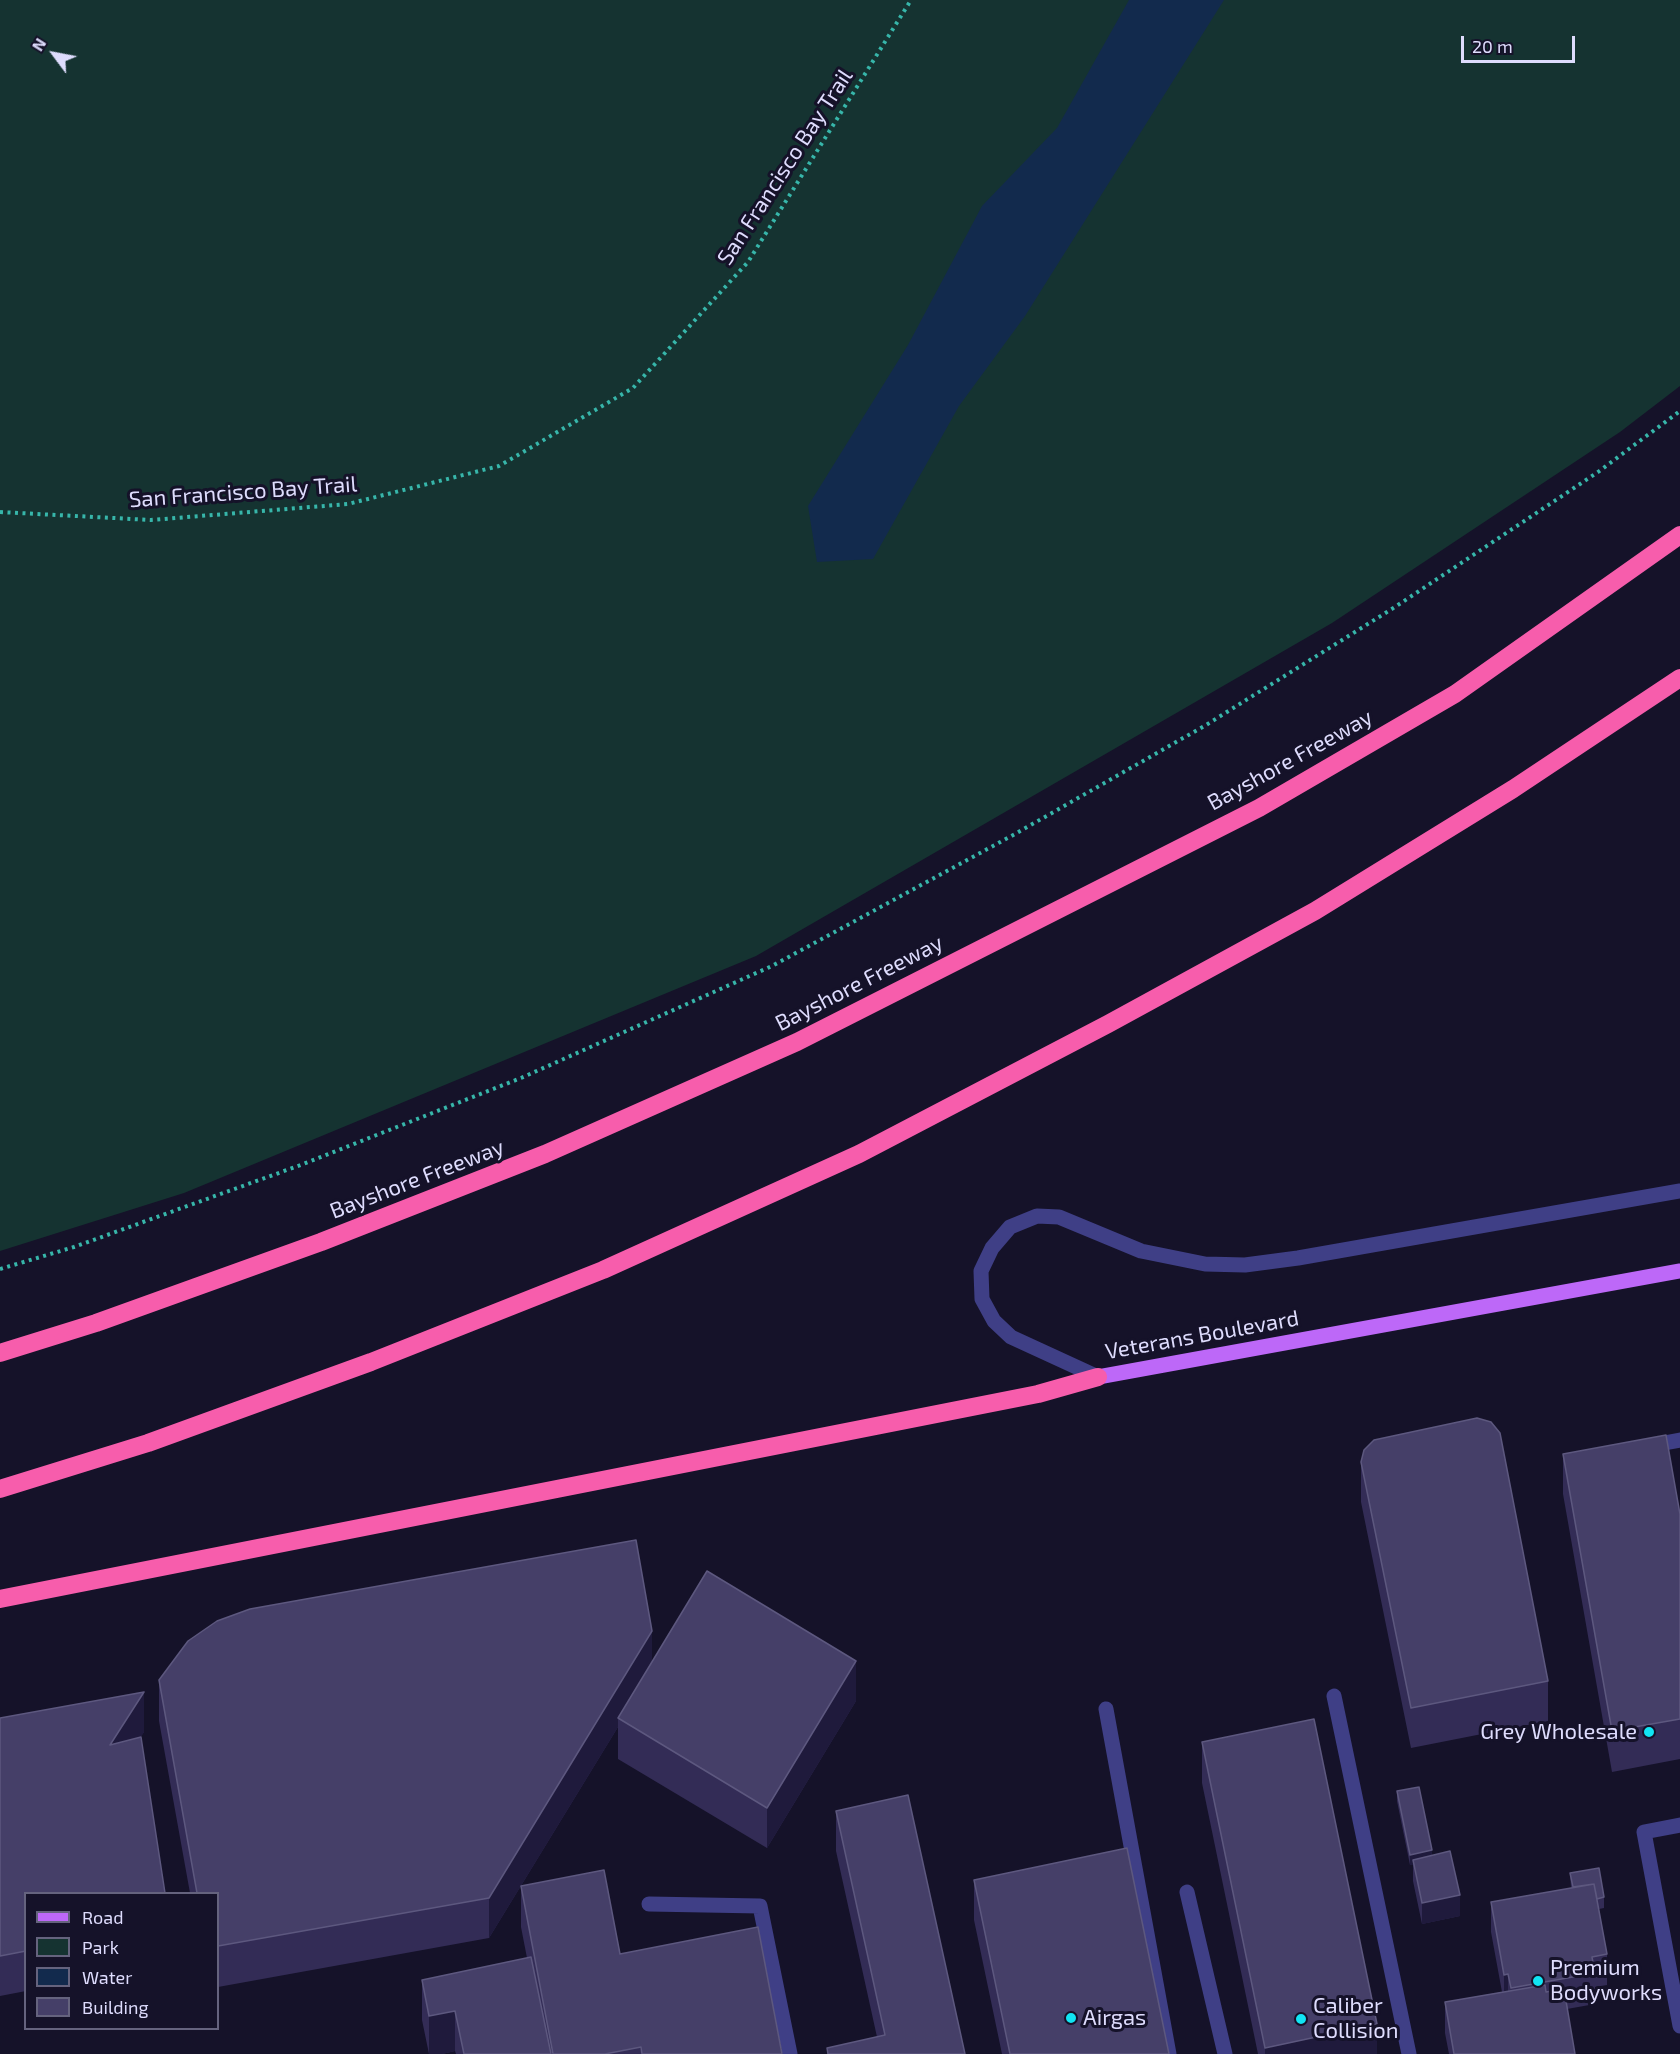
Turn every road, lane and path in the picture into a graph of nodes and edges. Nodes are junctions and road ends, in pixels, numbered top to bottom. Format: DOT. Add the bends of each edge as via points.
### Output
graph roads {
  1 [pos="911,0"];
  2 [pos="1680,411"];
  3 [pos="0,512"];
  4 [pos="1680,534"];
  5 [pos="1680,678"];
  6 [pos="1680,1191"];
  7 [pos="0,1269"];
  8 [pos="1680,1271"];
  9 [pos="0,1353"];
  10 [pos="1098,1377"];
  11 [pos="1680,1440"];
  12 [pos="1637,1448"];
  13 [pos="0,1489"];
  14 [pos="0,1599"];
  15 [pos="1334,1696"];
  16 [pos="1106,1709"];
  17 [pos="1680,1825"];
  18 [pos="1187,1892"];
  19 [pos="649,1904"];
  20 [pos="1680,2026"];
  21 [pos="790,2054"];
  22 [pos="1169,2054"];
  23 [pos="1225,2054"];
  24 [pos="1409,2054"];
  1 -- 3 [label="path, San Francisco Bay Trail" via="748,262 633,388 498,466 348,504 151,520"];
  2 -- 7 [label="path" via="1598,472 1395,607 1206,725 772,966 521,1078 320,1158 74,1247"];
  4 -- 9 [label="highway, Bayshore Freeway" via="1455,694 1259,808 797,1042 545,1154 332,1238 96,1323"];
  5 -- 13 [label="highway" via="1513,789 1315,911 859,1154 603,1270 371,1362 148,1443"];
  6 -- 10 [label="street, Veterans Boulevard" via="1245,1264 1205,1264 1141,1251 1059,1217 1037,1216 1010,1227 992,1248 981,1271 982,1299 994,1321 1011,1338"];
  8 -- 10 [label="main road, Veterans Boulevard"];
  10 -- 14 [label="highway" via="1038,1394"];
  11 -- 12 [label="street"];
  15 -- 24 [label="street"];
  16 -- 22 [label="street"];
  17 -- 20 [label="street" via="1644,1832"];
  18 -- 23 [label="street"];
  19 -- 21 [label="street" via="760,1906"];
}
